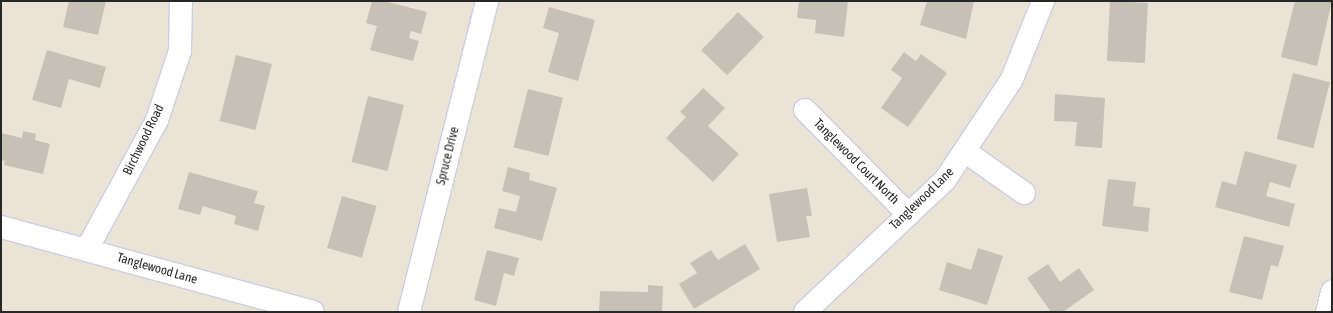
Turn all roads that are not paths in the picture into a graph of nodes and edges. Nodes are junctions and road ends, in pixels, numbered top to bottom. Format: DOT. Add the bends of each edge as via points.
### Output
graph roads {
  1 [pos="181,1"];
  2 [pos="487,1"];
  3 [pos="1043,1"];
  4 [pos="805,110"];
  5 [pos="966,152"];
  6 [pos="1024,193"];
  7 [pos="908,214"];
  8 [pos="1,227"];
  9 [pos="87,249"];
  10 [pos="1332,292"];
  11 [pos="313,312"];
  12 [pos="409,312"];
  13 [pos="805,312"];
  14 [pos="1327,312"];
  1 -- 9 [label="street, Birchwood Road" via="180,51 157,120"];
  2 -- 12 [label="street, Spruce Drive"];
  3 -- 5 [label="street, Tanglewood Lane" via="1012,79"];
  4 -- 7 [label="street, Tanglewood Court North"];
  5 -- 6 [label="street"];
  5 -- 7 [label="street, Tanglewood Lane" via="945,180"];
  7 -- 13 [label="street, Tanglewood Lane"];
  8 -- 9 [label="street, Tanglewood Lane"];
  9 -- 11 [label="street, Tanglewood Lane"];
  10 -- 14 [label="street"];
}
